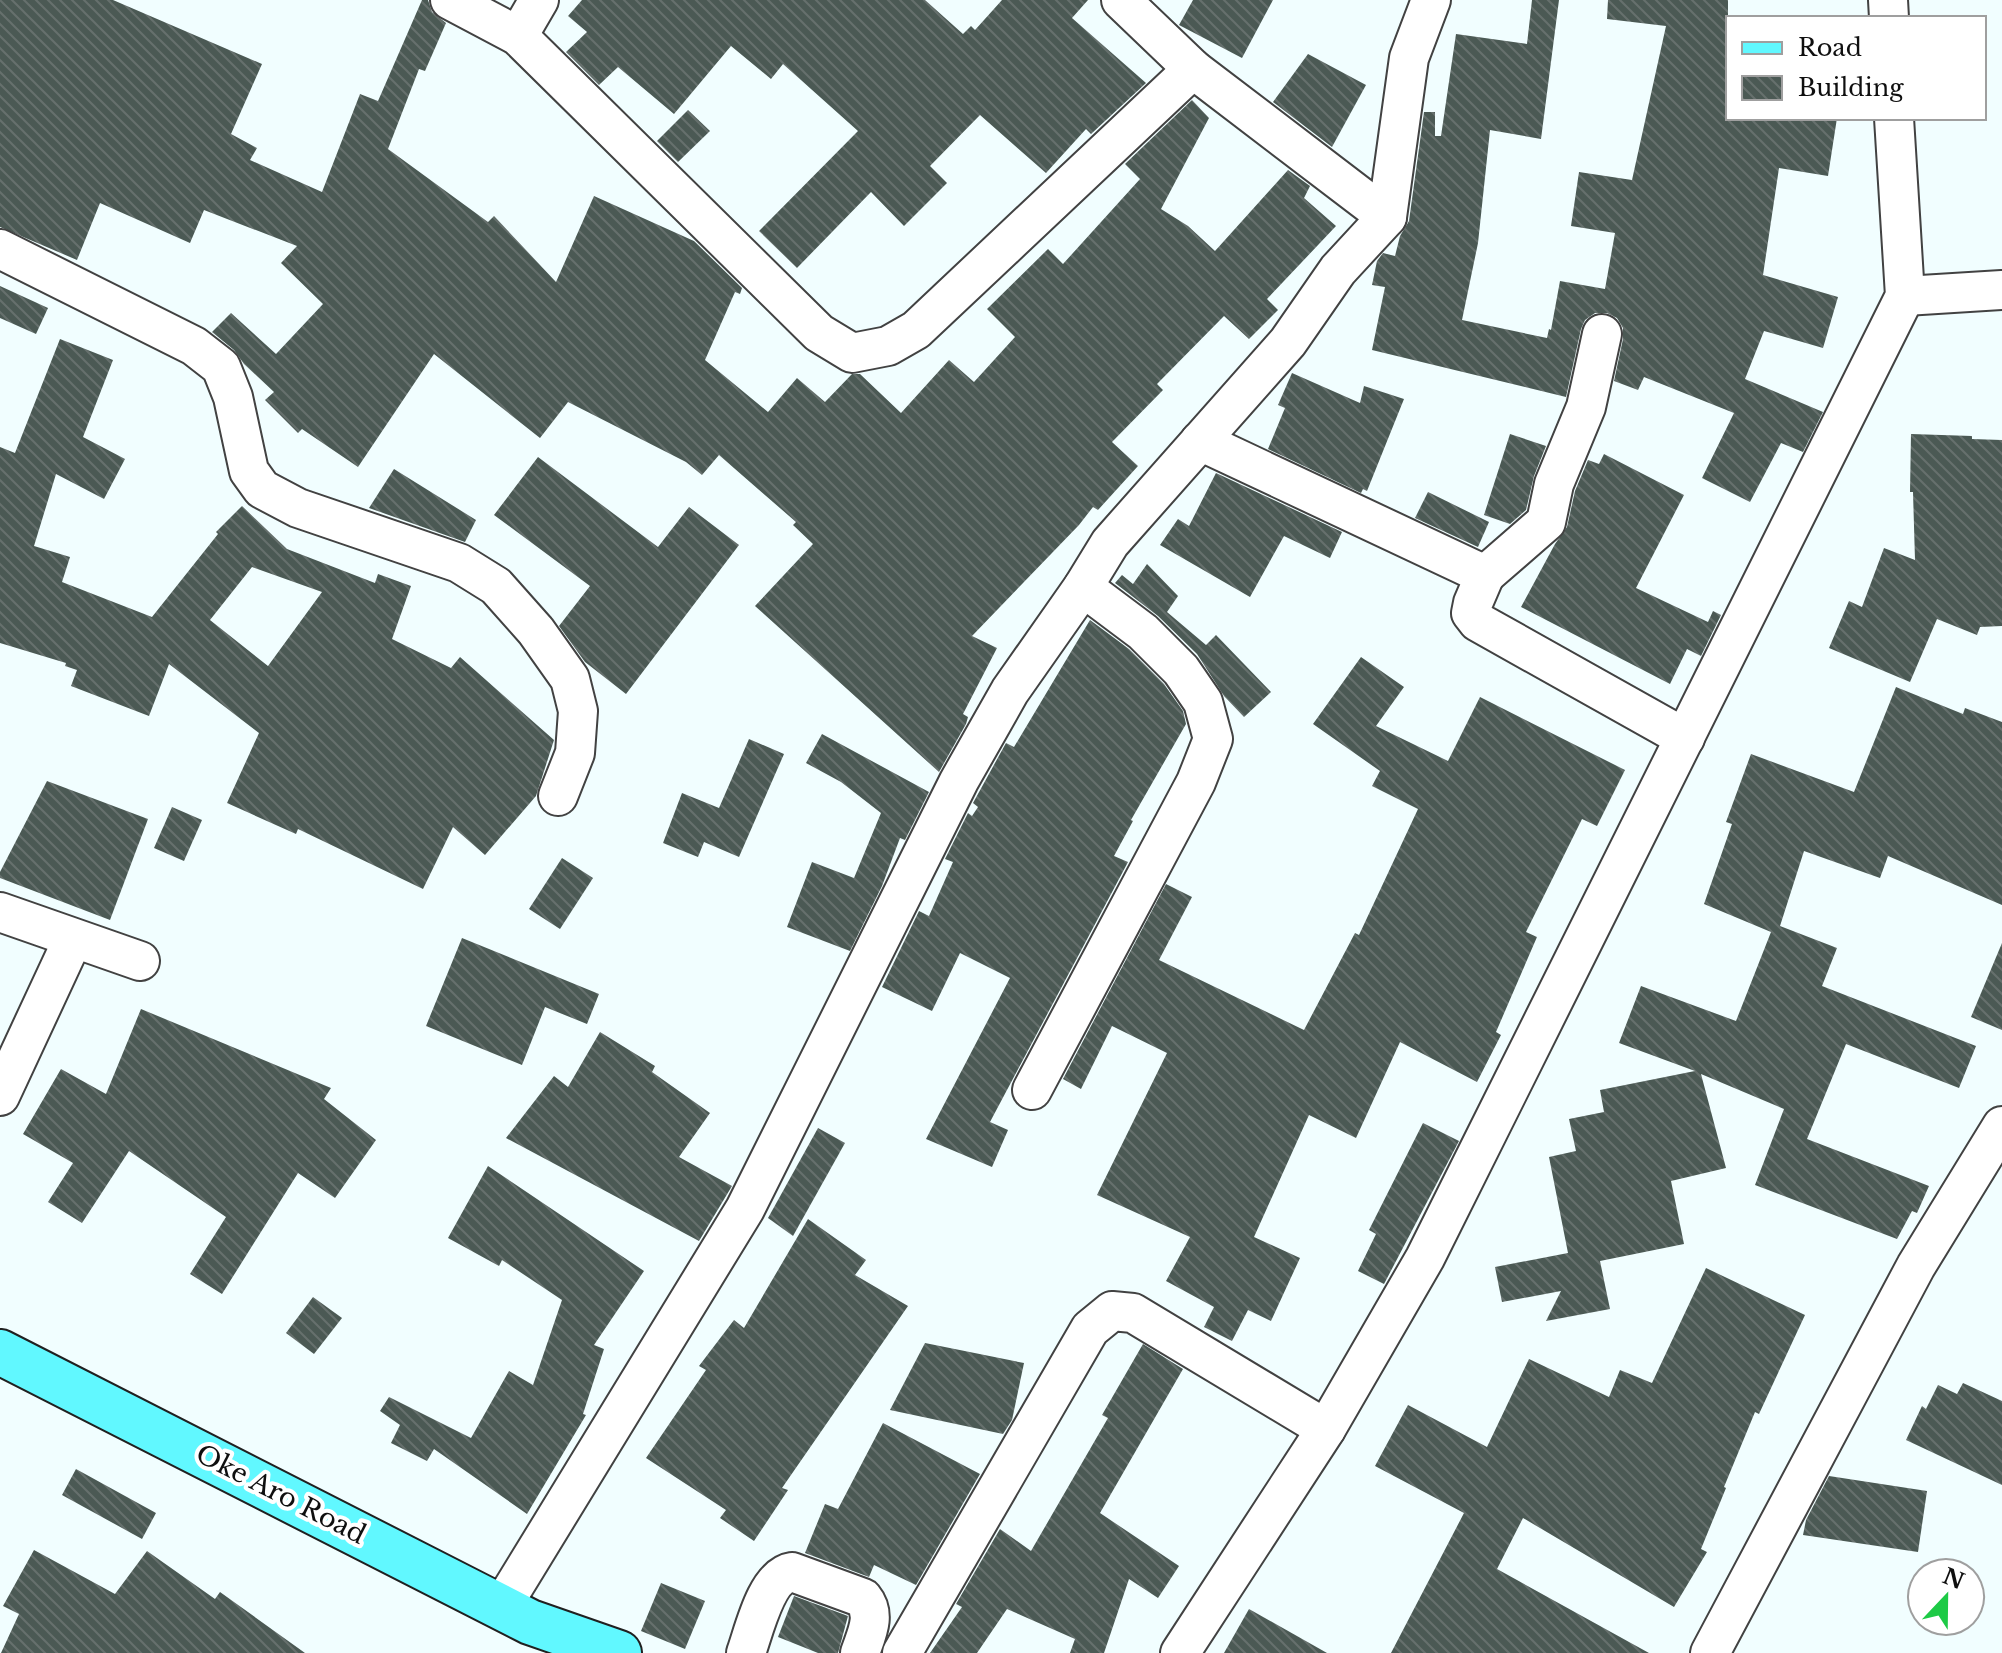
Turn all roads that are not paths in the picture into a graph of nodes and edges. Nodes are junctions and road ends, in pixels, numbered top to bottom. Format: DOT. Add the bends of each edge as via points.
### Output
graph roads {
  1 [pos="450,0"];
  2 [pos="539,0"];
  3 [pos="1121,0"];
  4 [pos="1431,0"];
  5 [pos="518,36"];
  6 [pos="1193,69"];
  7 [pos="1894,120"];
  8 [pos="1387,217"];
  9 [pos="0,249"];
  10 [pos="2002,290"];
  11 [pos="1905,296"];
  12 [pos="1602,334"];
  13 [pos="1200,441"];
  14 [pos="1485,575"];
  15 [pos="1083,587"];
  16 [pos="1685,738"];
  17 [pos="558,796"];
  18 [pos="0,912"];
  19 [pos="73,939"];
  20 [pos="140,961"];
  21 [pos="1032,1090"];
  22 [pos="0,1096"];
  23 [pos="2002,1126"];
  24 [pos="0,1352"];
  25 [pos="1326,1429"];
  26 [pos="515,1627"];
  27 [pos="750,1652"];
  28 [pos="619,1653"];
  29 [pos="860,1653"];
  30 [pos="902,1653"];
  31 [pos="1180,1653"];
  32 [pos="1710,1653"];
  1 -- 5 [label="street"];
  2 -- 5 [label="street"];
  3 -- 6 [label="street"];
  4 -- 8 [label="street" via="1409,58"];
  5 -- 6 [label="street" via="819,333 852,353 888,346 916,330"];
  6 -- 8 [label="street"];
  7 -- 11 [label="street"];
  8 -- 13 [label="street" via="1338,270 1288,342"];
  9 -- 17 [label="street" via="194,346 221,367 249,471 262,489 298,508 459,563 496,586 570,679 578,711 575,753"];
  10 -- 11 [label="street"];
  11 -- 16 [label="street"];
  12 -- 14 [label="street" via="1586,407 1554,484 1546,522"];
  13 -- 14 [label="street"];
  13 -- 15 [label="street" via="1110,543"];
  14 -- 16 [label="street" via="1471,613 1478,622"];
  15 -- 21 [label="street" via="1143,632 1181,670 1203,702 1213,739 1196,782"];
  15 -- 26 [label="street" via="1010,691 959,781 745,1209"];
  16 -- 25 [label="street" via="1425,1258"];
  18 -- 19 [label="street"];
  19 -- 20 [label="street"];
  19 -- 22 [label="street"];
  23 -- 32 [label="street" via="1916,1266"];
  24 -- 26 [label="main road, Oke Aro Road"];
  25 -- 30 [label="street" via="1133,1313 1112,1311 1090,1329"];
  25 -- 31 [label="street"];
  26 -- 28 [label="main road, Oke Aro Road"];
  27 -- 29 [label="street" via="772,1586 792,1572 868,1603 870,1623"];
}
